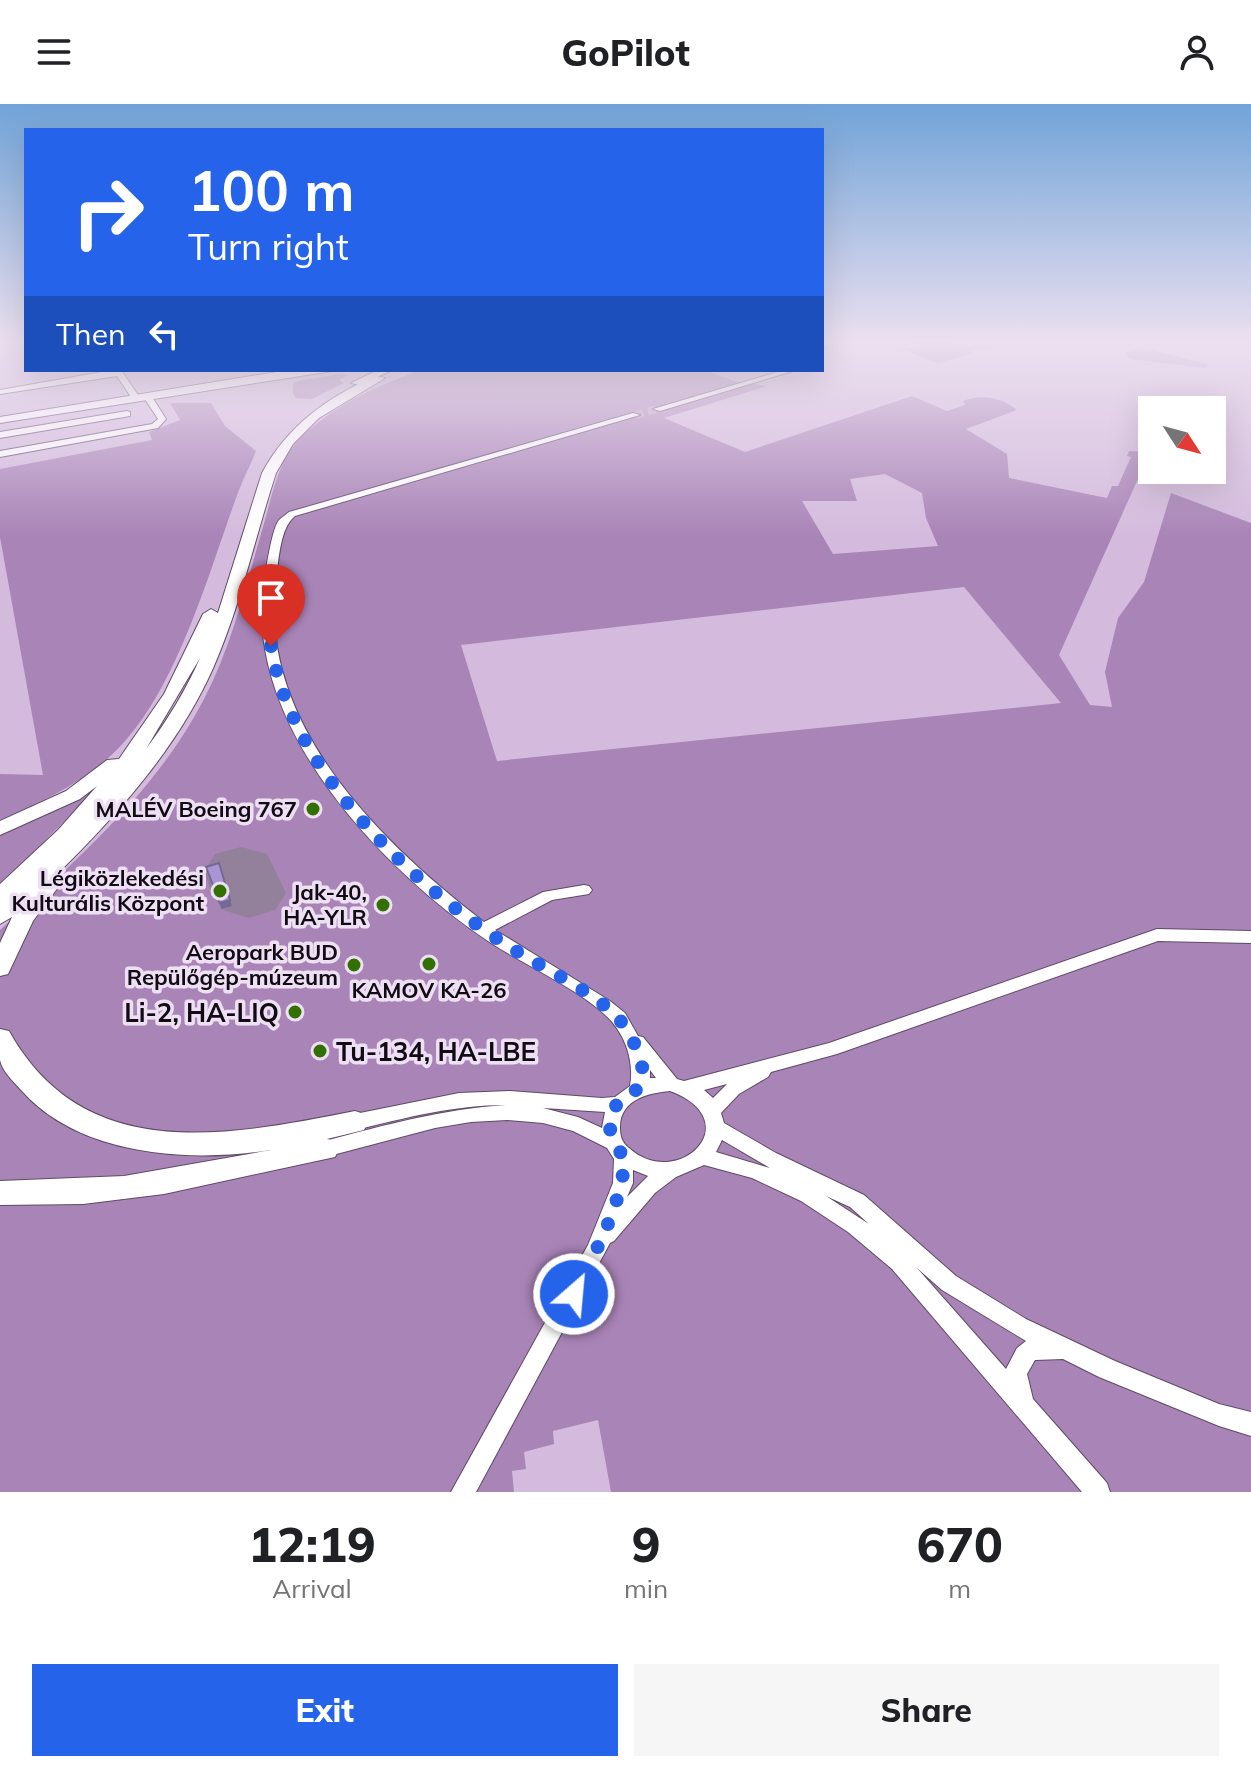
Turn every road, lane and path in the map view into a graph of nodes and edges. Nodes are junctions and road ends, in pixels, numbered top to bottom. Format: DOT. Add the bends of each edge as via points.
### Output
graph roads {
  1 [pos="88,406"];
  2 [pos="95,406"];
  3 [pos="153,406"];
  4 [pos="319,406"];
  5 [pos="326,406"];
  6 [pos="668,406"];
  7 [pos="657,409"];
  8 [pos="62,410"];
  9 [pos="127,414"];
  10 [pos="636,415"];
  11 [pos="0,420"];
  12 [pos="27,431"];
  13 [pos="0,435"];
  14 [pos="33,448"];
  15 [pos="0,454"];
  16 [pos="146,739"];
  17 [pos="0,829"];
  18 [pos="85,834"];
  19 [pos="584,890"];
  20 [pos="0,896"];
  21 [pos="0,916"];
  22 [pos="483,929"];
  23 [pos="1251,937"];
  24 [pos="0,968"];
  25 [pos="631,1036"];
  26 [pos="0,1038"];
  27 [pos="777,1063"];
  28 [pos="678,1086"];
  29 [pos="639,1088"];
  30 [pos="617,1104"];
  31 [pos="714,1119"];
  32 [pos="355,1122"];
  33 [pos="325,1149"];
  34 [pos="619,1149"];
  35 [pos="702,1157"];
  36 [pos="672,1170"];
  37 [pos="142,1186"];
  38 [pos="8,1192"];
  39 [pos="597,1249"];
  40 [pos="1066,1351"];
  41 [pos="1028,1412"];
  42 [pos="1251,1424"];
  43 [pos="463,1492"];
  44 [pos="1098,1492"];
  1 -- 8 [label="main road"];
  2 -- 8 [label="main road"];
  3 -- 14 [label="street" via="162,419 155,426"];
  4 -- 16 [label="highway" via="300,417 264,459 200,641"];
  5 -- 18 [label="highway" via="281,448 269,473 204,669 157,748"];
  6 -- 7 [label="street"];
  8 -- 11 [label="main road"];
  9 -- 12 [label="street"];
  10 -- 22 [label="street" via="298,512 286,518 281,529 271,573 268,625 283,696 302,735 363,820"];
  12 -- 13 [label="street"];
  12 -- 14 [label="street"];
  14 -- 15 [label="street"];
  16 -- 17 [label="highway" via="73,795"];
  16 -- 20 [label="highway" via="84,813"];
  18 -- 21 [label="highway"];
  18 -- 24 [label="highway" via="23,918"];
  19 -- 22 [label="street" via="548,896"];
  22 -- 25 [label="street" via="611,1011"];
  23 -- 27 [label="street" via="1157,935"];
  25 -- 28 [label="street"];
  25 -- 29 [label="street" via="642,1064"];
  26 -- 32 [label="highway" via="15,1068 52,1104 136,1138 231,1144"];
  27 -- 28 [label="street"];
  27 -- 31 [label="street" via="733,1089"];
  28 -- 29 [label="street"];
  28 -- 31 [label="street" via="701,1097"];
  29 -- 30 [label="street"];
  30 -- 32 [label="street" via="460,1100"];
  30 -- 34 [label="street" via="610,1122"];
  31 -- 35 [label="street" via="714,1140"];
  31 -- 40 [label="street" via="769,1159 857,1201 949,1283"];
  32 -- 37 [label="highway"];
  33 -- 34 [label="street" via="498,1111 568,1120"];
  33 -- 37 [label="highway"];
  34 -- 36 [label="street" via="651,1169"];
  34 -- 39 [label="street" via="623,1183"];
  35 -- 36 [label="street"];
  35 -- 41 [label="street" via="760,1172 872,1236"];
  36 -- 39 [label="street" via="629,1206"];
  37 -- 38 [label="highway" via="96,1193"];
  39 -- 43 [label="street"];
  40 -- 41 [label="street" via="1030,1350 1020,1360 1017,1388"];
  40 -- 42 [label="street"];
  41 -- 44 [label="street"];
}
